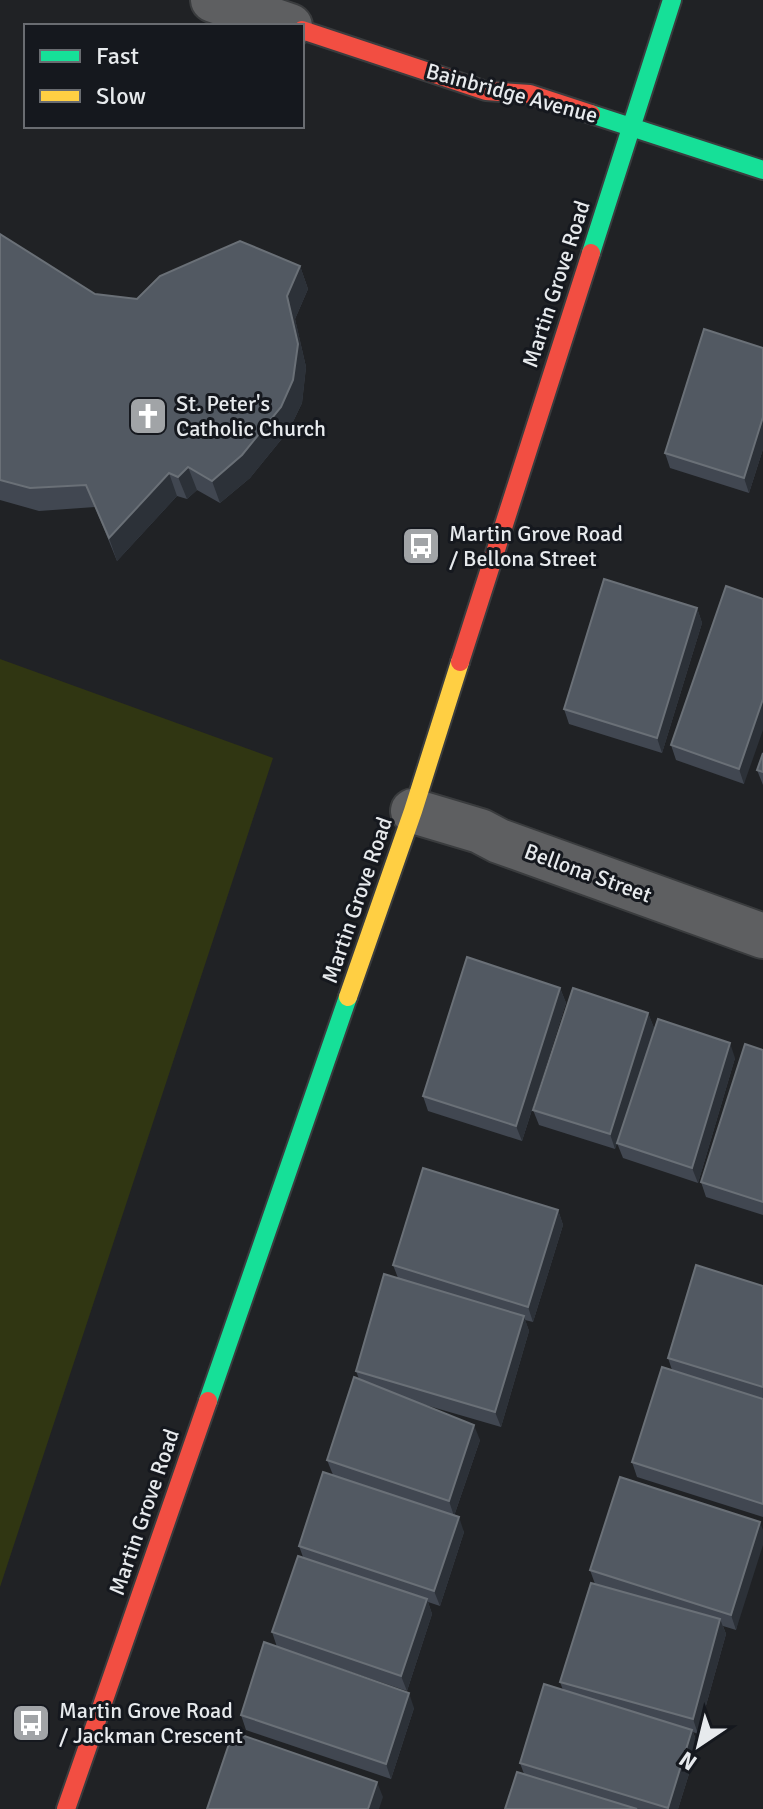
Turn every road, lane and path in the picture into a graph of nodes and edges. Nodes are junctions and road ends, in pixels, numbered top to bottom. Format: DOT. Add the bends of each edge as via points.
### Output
graph roads {
  1 [pos="213,0"];
  2 [pos="672,0"];
  3 [pos="284,24"];
  4 [pos="304,31"];
  5 [pos="631,125"];
  6 [pos="763,170"];
  7 [pos="413,811"];
  8 [pos="763,936"];
  9 [pos="66,1809"];
  1 -- 3 [label="street"];
  2 -- 5 [label="street, Martin Grove Road"];
  4 -- 5 [label="street, Bainbridge Avenue" via="486,91 530,94"];
  5 -- 6 [label="street, Bainbridge Avenue"];
  5 -- 7 [label="street, Martin Grove Road"];
  7 -- 8 [label="street, Bellona Street"];
  7 -- 9 [label="street, Martin Grove Road"];
}
